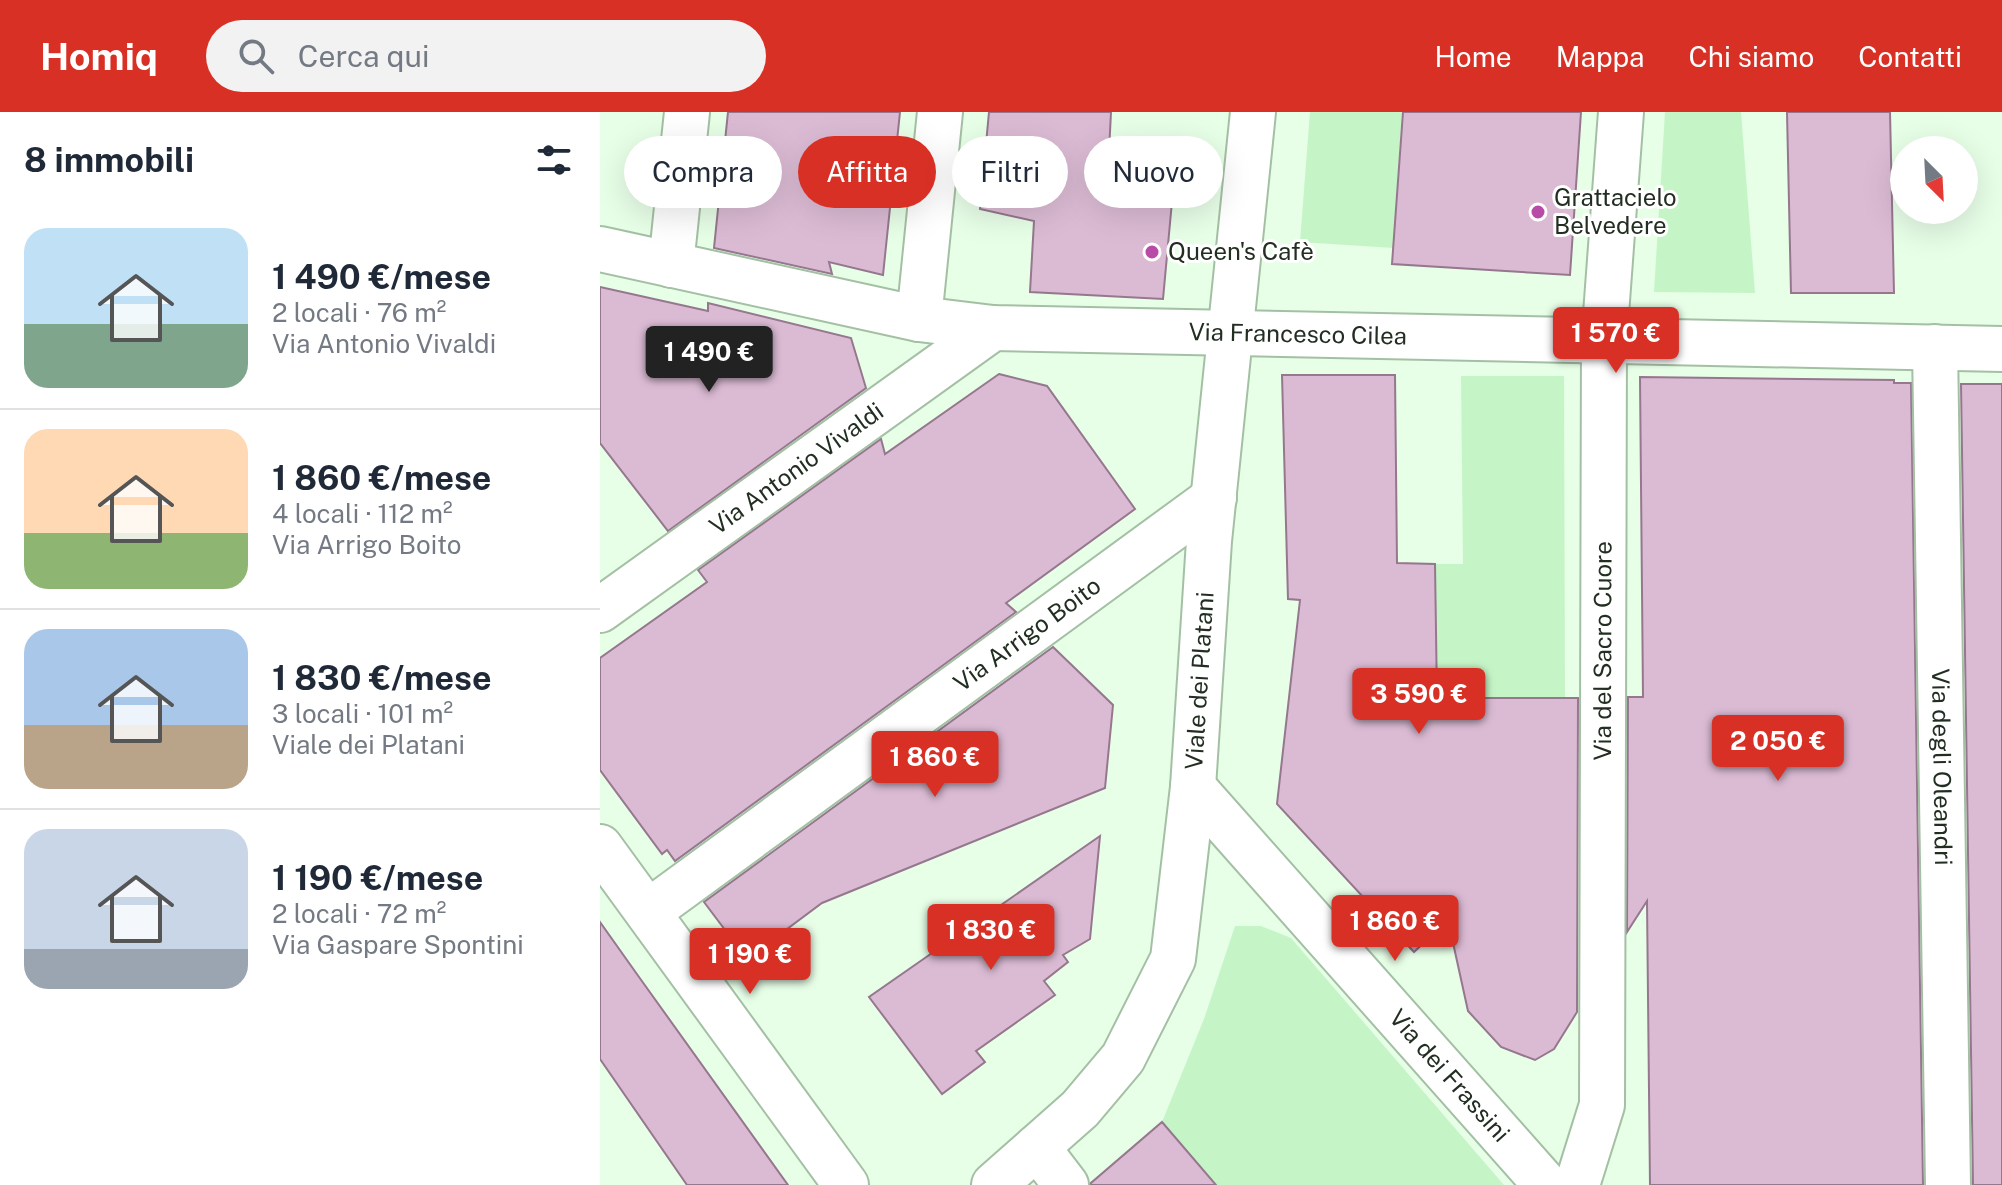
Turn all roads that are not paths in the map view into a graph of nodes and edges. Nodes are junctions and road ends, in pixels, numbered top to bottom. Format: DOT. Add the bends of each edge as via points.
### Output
graph roads {
  1 [pos="687,112"];
  2 [pos="940,112"];
  3 [pos="1253,112"];
  4 [pos="1621,112"];
  5 [pos="600,249"];
  6 [pos="671,265"];
  7 [pos="919,319"];
  8 [pos="993,328"];
  9 [pos="1231,334"];
  10 [pos="1604,341"];
  11 [pos="1935,347"];
  12 [pos="2002,349"];
  13 [pos="1214,498"];
  14 [pos="600,610"];
  15 [pos="1193,787"];
  16 [pos="600,847"];
  17 [pos="648,912"];
  18 [pos="1037,1147"];
  19 [pos="846,1185"];
  20 [pos="994,1185"];
  21 [pos="1066,1185"];
  22 [pos="1546,1185"];
  23 [pos="1577,1185"];
  24 [pos="1948,1185"];
  1 -- 6 [label="street"];
  2 -- 7 [label="street"];
  3 -- 9 [label="street, Viale dei Platani"];
  4 -- 10 [label="street, Via del Sacro Cuore"];
  5 -- 6 [label="street, Via Francesco Cilea"];
  6 -- 7 [label="street, Via Francesco Cilea"];
  7 -- 8 [label="street, Via Francesco Cilea"];
  8 -- 9 [label="street, Via Francesco Cilea"];
  8 -- 14 [label="street, Via Antonio Vivaldi"];
  9 -- 10 [label="street, Via Francesco Cilea"];
  9 -- 13 [label="street, Viale dei Platani"];
  10 -- 11 [label="street, Via Francesco Cilea"];
  10 -- 23 [label="street, Via del Sacro Cuore" via="1602,1105"];
  11 -- 12 [label="street, Via Francesco Cilea"];
  11 -- 24 [label="street, Via degli Oleandri"];
  13 -- 15 [label="street, Viale dei Platani"];
  13 -- 17 [label="street, Via Arrigo Boito"];
  15 -- 18 [label="street, Viale dei Platani" via="1173,959 1123,1058 1080,1109"];
  15 -- 22 [label="street, Via dei Frassini"];
  16 -- 17 [label="street"];
  17 -- 19 [label="street"];
  18 -- 20 [label="street, Viale dei Platani"];
  18 -- 21 [label="street"];
}
